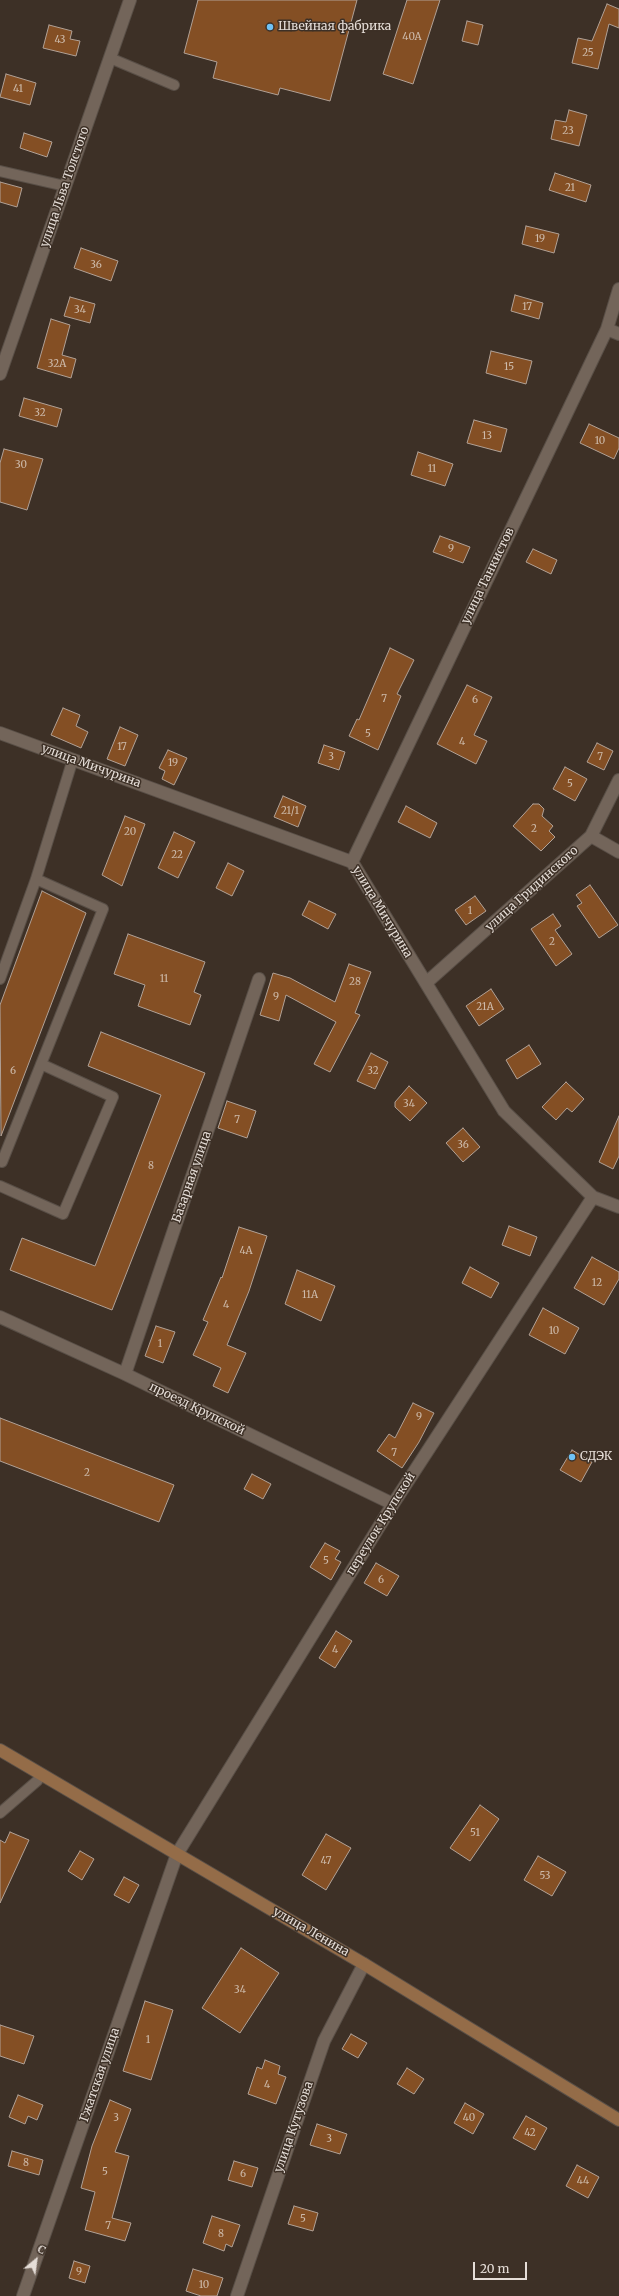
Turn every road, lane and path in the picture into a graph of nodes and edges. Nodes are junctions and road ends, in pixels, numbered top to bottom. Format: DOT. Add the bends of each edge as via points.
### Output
graph roads {
  1 [pos="130,0"];
  2 [pos="110,58"];
  3 [pos="174,85"];
  4 [pos="0,171"];
  5 [pos="66,186"];
  6 [pos="619,289"];
  7 [pos="607,329"];
  8 [pos="619,334"];
  9 [pos="0,374"];
  10 [pos="0,733"];
  11 [pos="73,759"];
  12 [pos="619,780"];
  13 [pos="591,836"];
  14 [pos="619,852"];
  15 [pos="352,862"];
  16 [pos="36,879"];
  17 [pos="0,979"];
  18 [pos="259,979"];
  19 [pos="426,983"];
  20 [pos="41,1064"];
  21 [pos="1,1163"];
  22 [pos="0,1186"];
  23 [pos="592,1197"];
  24 [pos="619,1207"];
  25 [pos="0,1318"];
  26 [pos="125,1374"];
  27 [pos="393,1504"];
  28 [pos="0,1750"];
  29 [pos="42,1774"];
  30 [pos="0,1813"];
  31 [pos="177,1854"];
  32 [pos="364,1964"];
  33 [pos="619,2120"];
  34 [pos="23,2296"];
  35 [pos="237,2296"];
  1 -- 2 [label="street, улица Льва Толстого"];
  2 -- 3 [label="lane"];
  2 -- 5 [label="street, улица Льва Толстого"];
  4 -- 5 [label="lane"];
  5 -- 9 [label="street, улица Льва Толстого"];
  6 -- 7 [label="street, улица Танкистов"];
  7 -- 8 [label="street"];
  7 -- 15 [label="street, улица Танкистов"];
  10 -- 11 [label="street, улица Мичурина"];
  11 -- 15 [label="street, улица Мичурина"];
  11 -- 16 [label="lane"];
  12 -- 13 [label="street, улица Гридинского"];
  13 -- 14 [label="street"];
  13 -- 19 [label="street, улица Гридинского"];
  15 -- 19 [label="street, улица Мичурина"];
  16 -- 17 [label="lane"];
  16 -- 20 [label="lane" via="103,909"];
  18 -- 26 [label="street, Базарная улица"];
  19 -- 23 [label="street, улица Мичурина" via="504,1111"];
  20 -- 21 [label="lane"];
  20 -- 22 [label="lane" via="114,1097 63,1214"];
  23 -- 24 [label="street, улица Мичурина"];
  23 -- 27 [label="street, переулок Крупской"];
  25 -- 26 [label="street, проезд Крупской"];
  26 -- 27 [label="street, проезд Крупской"];
  27 -- 31 [label="street, переулок Крупской"];
  28 -- 29 [label="main road, улица Ленина"];
  29 -- 30 [label="lane"];
  29 -- 31 [label="main road, улица Ленина"];
  31 -- 32 [label="main road, улица Ленина"];
  31 -- 34 [label="street, Гжатская улица"];
  32 -- 33 [label="main road, улица Ленина"];
  32 -- 35 [label="street, улица Кутузова" via="324,2041"];
}
